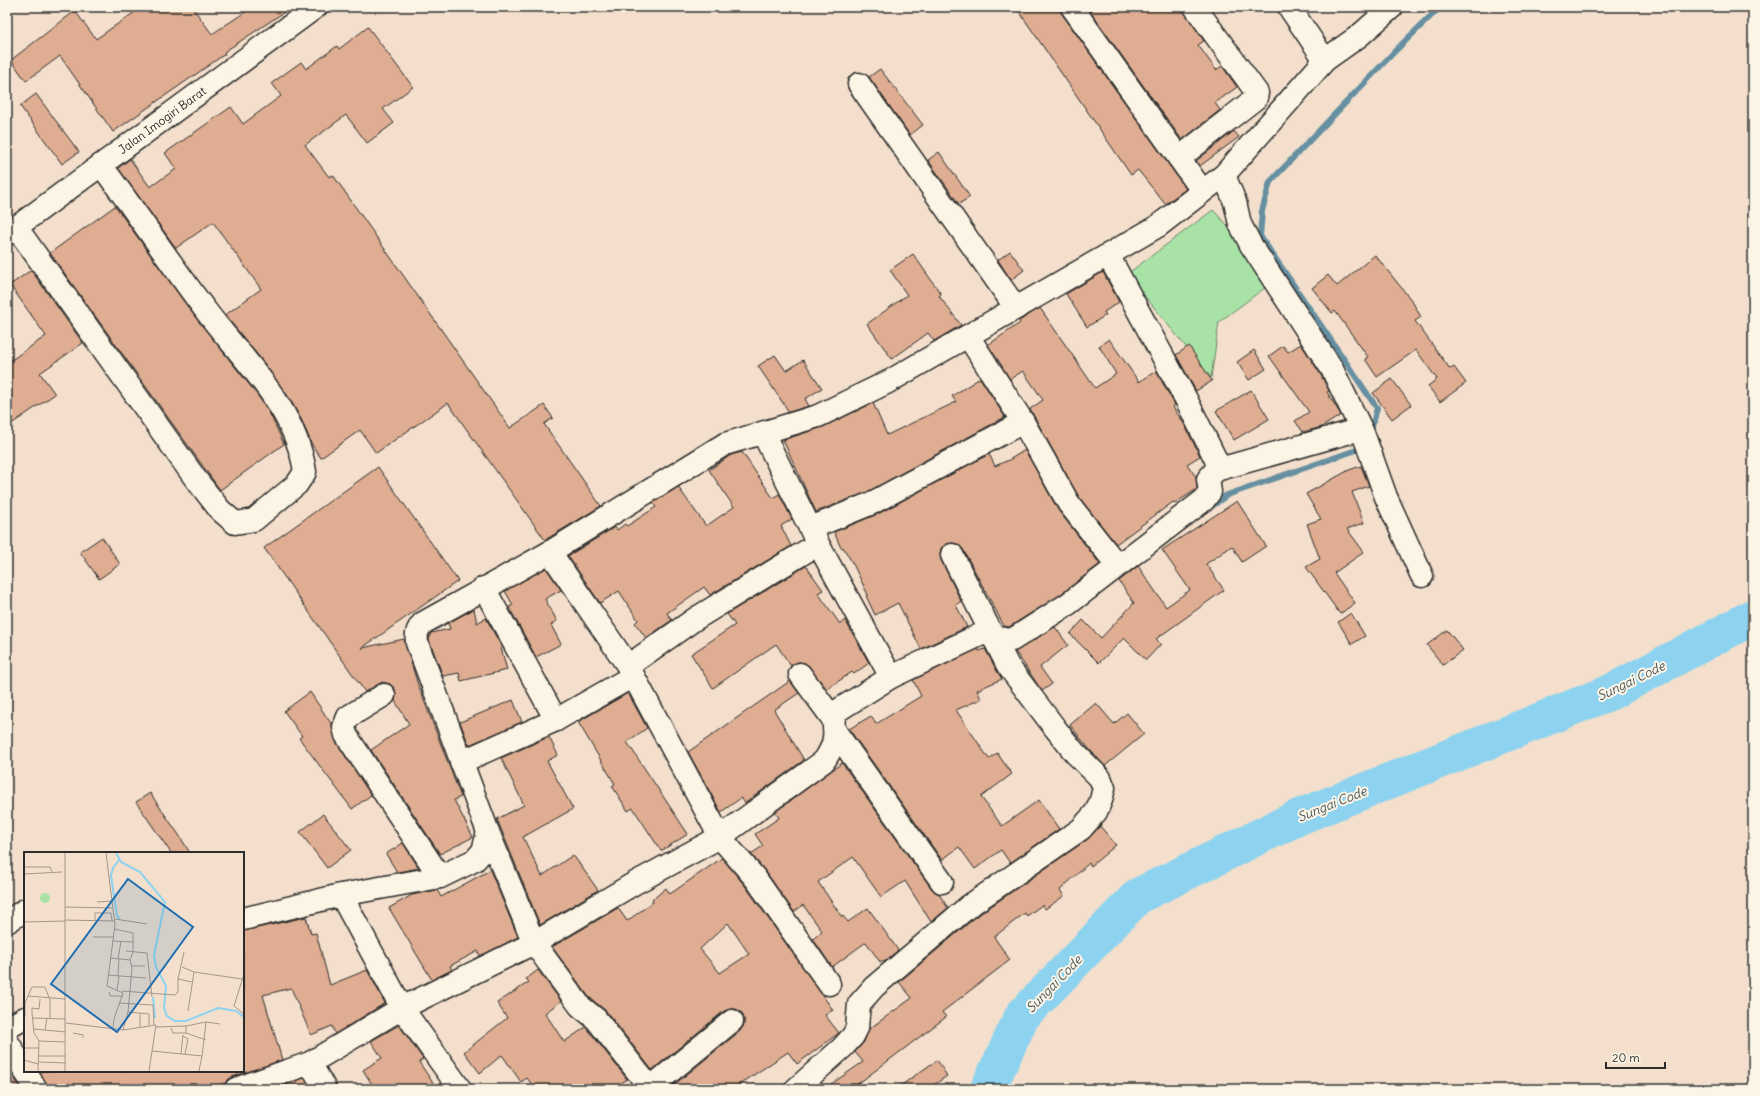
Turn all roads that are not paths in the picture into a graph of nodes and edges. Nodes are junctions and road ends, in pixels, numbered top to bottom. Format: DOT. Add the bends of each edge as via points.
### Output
graph roads {
  1 [pos="316,7"];
  2 [pos="1072,7"];
  3 [pos="1195,7"];
  4 [pos="1289,7"];
  5 [pos="1391,7"];
  6 [pos="1325,60"];
  7 [pos="859,84"];
  8 [pos="1179,158"];
  9 [pos="101,164"];
  10 [pos="1224,175"];
  11 [pos="1196,182"];
  12 [pos="11,230"];
  13 [pos="1108,255"];
  14 [pos="1016,308"];
  15 [pos="968,336"];
  16 [pos="1023,422"];
  17 [pos="762,433"];
  18 [pos="1364,436"];
  19 [pos="1216,470"];
  20 [pos="815,536"];
  21 [pos="550,552"];
  22 [pos="952,555"];
  23 [pos="1117,565"];
  24 [pos="1422,576"];
  25 [pos="484,588"];
  26 [pos="993,637"];
  27 [pos="631,671"];
  28 [pos="800,674"];
  29 [pos="891,676"];
  30 [pos="384,694"];
  31 [pos="556,720"];
  32 [pos="834,725"];
  33 [pos="461,762"];
  34 [pos="488,832"];
  35 [pos="720,837"];
  36 [pos="440,877"];
  37 [pos="942,882"];
  38 [pos="341,895"];
  39 [pos="24,911"];
  40 [pos="244,919"];
  41 [pos="7,922"];
  42 [pos="534,943"];
  43 [pos="829,984"];
  44 [pos="402,1008"];
  45 [pos="24,1019"];
  46 [pos="732,1021"];
  47 [pos="7,1028"];
  48 [pos="7,1041"];
  49 [pos="310,1063"];
  50 [pos="24,1069"];
  51 [pos="26,1072"];
  52 [pos="36,1089"];
  53 [pos="236,1089"];
  54 [pos="324,1089"];
  55 [pos="460,1089"];
  56 [pos="650,1089"];
  57 [pos="796,1089"];
  1 -- 9 [label="street, Jalan Imogiri Barat"];
  2 -- 8 [label="street"];
  3 -- 8 [label="street" via="1257,93 1256,98"];
  4 -- 6 [label="street"];
  5 -- 6 [label="street" via="1359,36"];
  6 -- 10 [label="street"];
  7 -- 14 [label="street"];
  8 -- 11 [label="street"];
  9 -- 12 [label="street, Jalan Imogiri Barat"];
  9 -- 12 [label="street" via="206,311 265,385 295,438 303,458 305,472 297,484 254,520 235,523 220,510"];
  10 -- 13 [label="street" via="1158,226"];
  10 -- 18 [label="street" via="1235,202 1240,224 1251,245 1332,369"];
  13 -- 14 [label="street"];
  13 -- 19 [label="street" via="1187,401 1217,462"];
  14 -- 15 [label="street"];
  15 -- 16 [label="street"];
  15 -- 17 [label="street" via="888,382 818,416"];
  16 -- 20 [label="street"];
  16 -- 23 [label="street" via="1069,504"];
  17 -- 20 [label="street"];
  17 -- 21 [label="street" via="724,444"];
  18 -- 19 [label="street"];
  18 -- 24 [label="street" via="1386,497"];
  19 -- 23 [label="street" via="1208,479 1210,492 1204,500"];
  20 -- 27 [label="street" via="695,619"];
  20 -- 29 [label="street"];
  21 -- 25 [label="street"];
  21 -- 27 [label="street"];
  22 -- 26 [label="street"];
  23 -- 26 [label="street" via="1068,604 1012,640"];
  25 -- 31 [label="street"];
  25 -- 33 [label="street" via="423,623 416,636"];
  26 -- 29 [label="street" via="984,633"];
  26 -- 57 [label="street" via="1008,666 1031,698 1075,753 1100,778 1104,788 1096,812 1081,829 969,906 874,987 859,1004 858,1028 853,1036"];
  27 -- 31 [label="street"];
  27 -- 35 [label="street"];
  28 -- 32 [label="street"];
  29 -- 32 [label="street" via="837,711"];
  30 -- 36 [label="street" via="348,717 344,727 346,735"];
  31 -- 33 [label="street"];
  32 -- 35 [label="street" via="833,744 830,754 824,761"];
  32 -- 37 [label="street"];
  33 -- 34 [label="street"];
  34 -- 36 [label="street" via="484,851 475,860"];
  34 -- 42 [label="street"];
  35 -- 42 [label="street" via="635,883"];
  35 -- 43 [label="street" via="756,880"];
  36 -- 38 [label="street"];
  38 -- 40 [label="street"];
  38 -- 44 [label="street"];
  39 -- 41 [label="street"];
  42 -- 44 [label="street"];
  42 -- 56 [label="street" via="580,1006 596,1019"];
  44 -- 49 [label="street"];
  44 -- 55 [label="street"];
  45 -- 47 [label="street"];
  46 -- 56 [label="street"];
  48 -- 50 [label="street"];
  49 -- 53 [label="street"];
  49 -- 54 [label="street"];
  51 -- 52 [label="street"];
}
